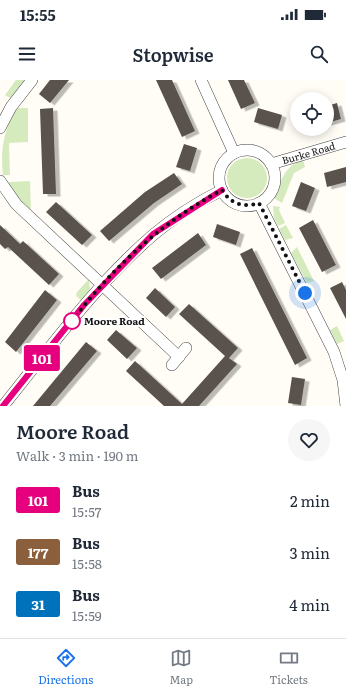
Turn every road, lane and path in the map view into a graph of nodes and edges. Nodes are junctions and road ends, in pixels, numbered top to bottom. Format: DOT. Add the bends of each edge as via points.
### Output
graph roads {
  1 [pos="32,80"];
  2 [pos="201,80"];
  3 [pos="0,128"];
  4 [pos="346,142"];
  5 [pos="234,153"];
  6 [pos="271,164"];
  7 [pos="0,181"];
  8 [pos="222,190"];
  9 [pos="259,203"];
  10 [pos="103,285"];
  11 [pos="186,348"];
  12 [pos="3,406"];
  13 [pos="346,406"];
  1 -- 3 [label="street"];
  2 -- 5 [label="street"];
  4 -- 6 [label="street, Burke Road"];
  5 -- 6 [label="street" via="250,150 259,153"];
  5 -- 8 [label="street" via="222,165 219,182"];
  6 -- 9 [label="street" via="273,186 265,199"];
  7 -- 10 [label="street" via="16,204"];
  8 -- 9 [label="street" via="231,201 238,204 245,206"];
  8 -- 10 [label="street" via="153,234"];
  9 -- 13 [label="street" via="334,352 343,380"];
  10 -- 11 [label="street" via="176,361"];
  10 -- 12 [label="street"];
}
